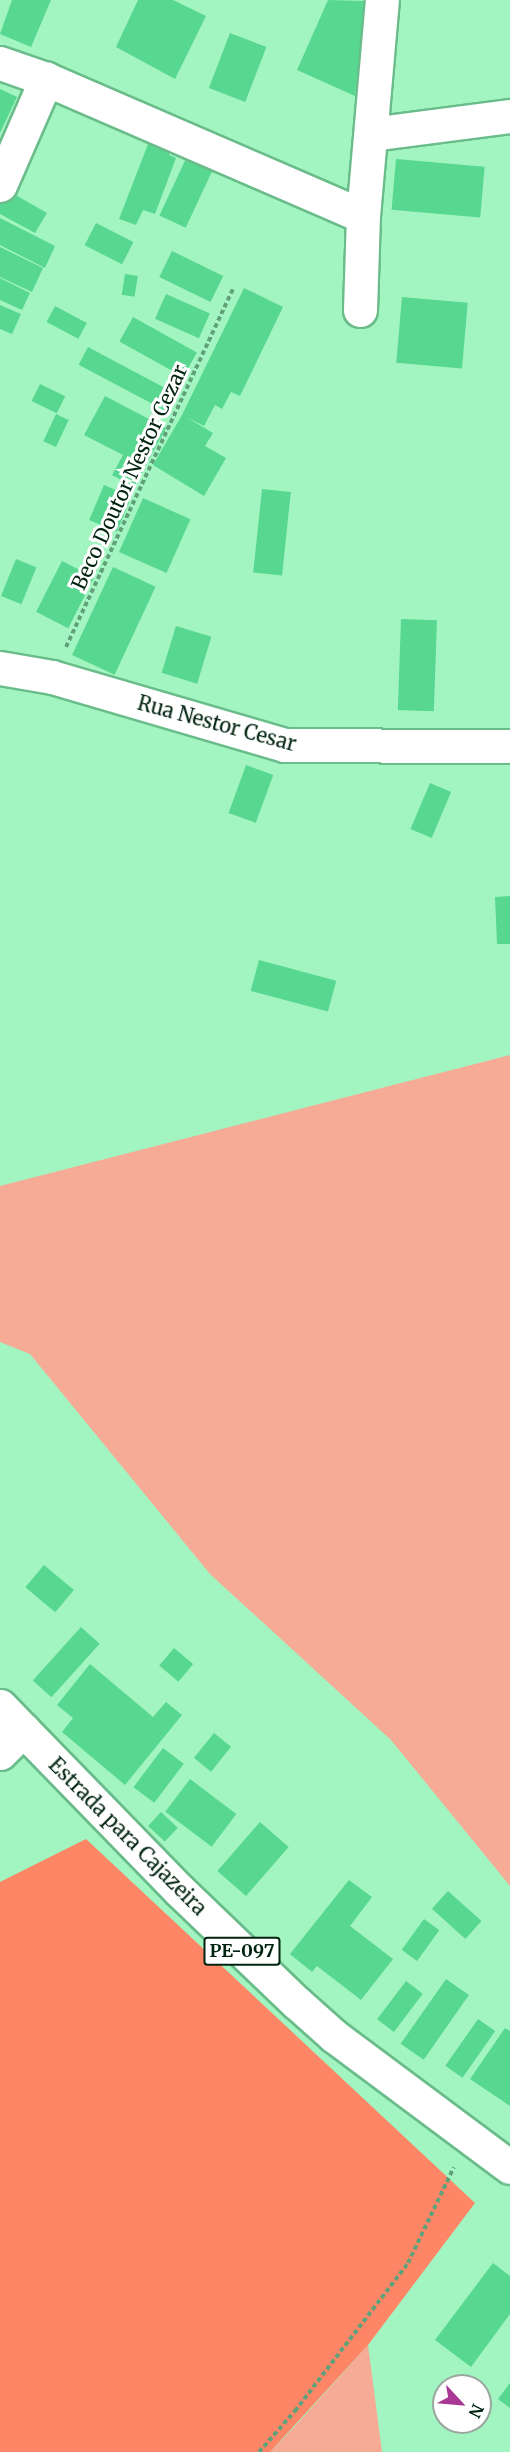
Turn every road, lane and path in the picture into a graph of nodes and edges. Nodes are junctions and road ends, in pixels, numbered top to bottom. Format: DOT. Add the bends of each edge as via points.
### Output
graph roads {
  1 [pos="382,0"];
  2 [pos="0,63"];
  3 [pos="46,79"];
  4 [pos="510,116"];
  5 [pos="371,134"];
  6 [pos="0,185"];
  7 [pos="363,216"];
  8 [pos="233,289"];
  9 [pos="360,310"];
  10 [pos="0,668"];
  11 [pos="52,677"];
  12 [pos="510,746"];
  13 [pos="0,1706"];
  14 [pos="23,1730"];
  15 [pos="0,1753"];
  16 [pos="469,2137"];
  17 [pos="510,2168"];
  18 [pos="259,2452"];
  1 -- 5 [label="street"];
  2 -- 3 [label="street"];
  3 -- 6 [label="street"];
  3 -- 7 [label="street"];
  4 -- 5 [label="street"];
  5 -- 7 [label="street"];
  7 -- 9 [label="street"];
  8 -- 11 [label="path, Beco Doutor Nestor Cezar"];
  10 -- 11 [label="street, Rua Nestor Cesar"];
  11 -- 12 [label="street, Rua Nestor Cesar" via="284,745"];
  13 -- 14 [label="street, Estrada para Cajazeira / PE-097"];
  14 -- 15 [label="street"];
  14 -- 16 [label="street, Estrada para Cajazeira / PE-097" via="297,2003 334,2036"];
  16 -- 17 [label="street, Estrada para Cajazeira / PE-097"];
  16 -- 18 [label="path" via="408,2263"];
}
